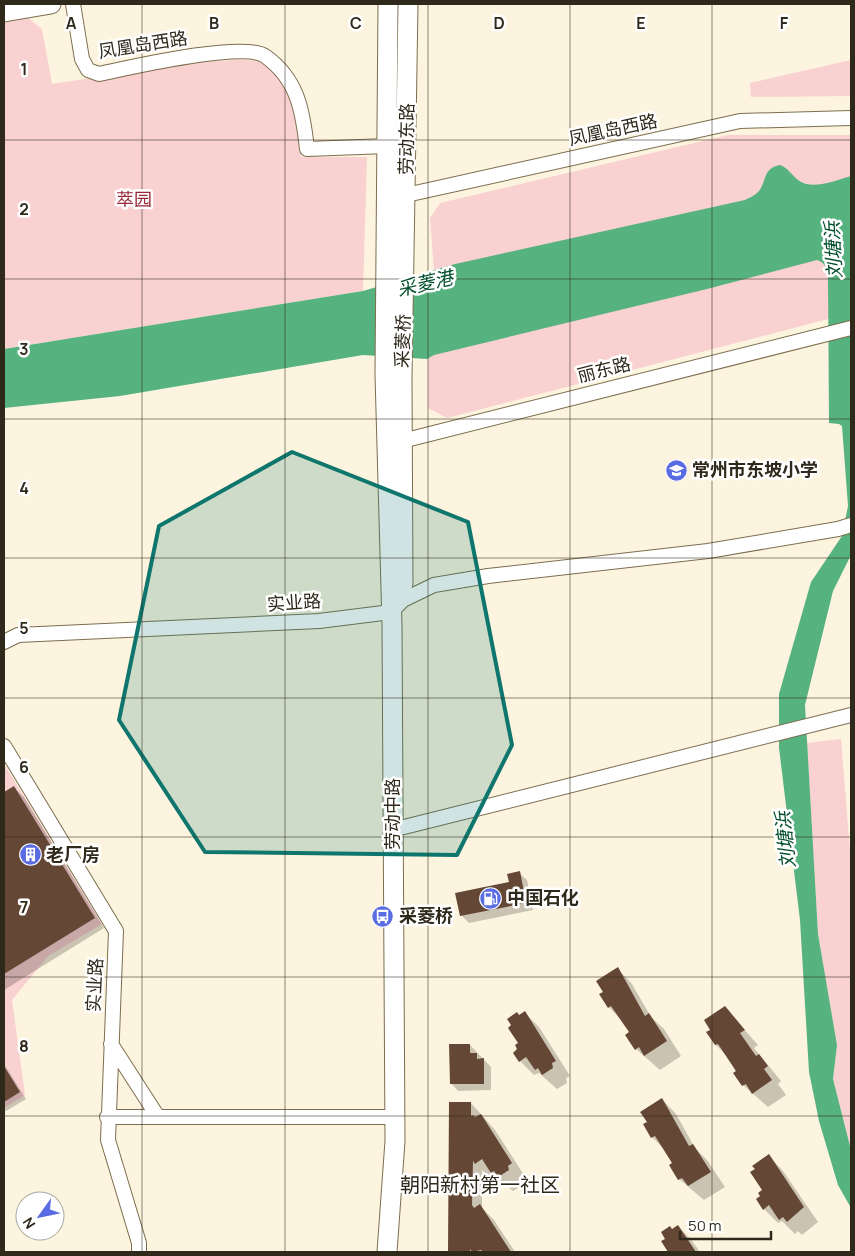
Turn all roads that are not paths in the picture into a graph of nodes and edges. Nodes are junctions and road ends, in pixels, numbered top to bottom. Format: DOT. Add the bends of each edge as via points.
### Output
graph roads {
  1 [pos="51,4"];
  2 [pos="72,4"];
  3 [pos="388,4"];
  4 [pos="408,4"];
  5 [pos="4,12"];
  6 [pos="851,118"];
  7 [pos="387,146"];
  8 [pos="406,195"];
  9 [pos="386,200"];
  10 [pos="385,274"];
  11 [pos="405,274"];
  12 [pos="851,328"];
  13 [pos="394,376"];
  14 [pos="402,441"];
  15 [pos="851,525"];
  16 [pos="397,606"];
  17 [pos="4,642"];
  18 [pos="851,715"];
  19 [pos="4,746"];
  20 [pos="404,827"];
  21 [pos="111,1044"];
  22 [pos="107,1117"];
  23 [pos="158,1117"];
  24 [pos="394,1117"];
  25 [pos="139,1252"];
  26 [pos="387,1252"];
  27 [pos="400,1252"];
  1 -- 5 [label="main road"];
  2 -- 7 [label="street, 凤凰岛西路" via="82,59 88,70 98,74 228,51 263,54 288,77 303,110 307,149"];
  3 -- 7 [label="main road, 劳动东路"];
  4 -- 8 [label="main road, 劳动东路"];
  6 -- 8 [label="street, 凤凰岛西路" via="740,121"];
  7 -- 9 [label="main road, 劳动东路"];
  8 -- 9 [label="street, 凤凰岛西路"];
  8 -- 11 [label="main road, 劳动东路"];
  9 -- 10 [label="main road, 劳动东路"];
  10 -- 13 [label="main road, 采菱桥"];
  11 -- 13 [label="main road, 采菱桥"];
  12 -- 14 [label="street, 丽东路"];
  13 -- 14 [label="main road, 劳动中路"];
  13 -- 16 [label="main road, 劳动中路"];
  14 -- 16 [label="main road, 劳动中路"];
  15 -- 16 [label="street, 实业路" via="708,551 434,585"];
  16 -- 17 [label="street, 实业路" via="319,620 18,635"];
  16 -- 20 [label="main road, 劳动中路"];
  16 -- 24 [label="main road, 劳动中路"];
  18 -- 20 [label="street"];
  19 -- 21 [label="street, 实业路" via="116,931"];
  20 -- 27 [label="main road, 劳动中路" via="406,1141"];
  21 -- 22 [label="street, 实业路"];
  21 -- 23 [label="street"];
  22 -- 23 [label="street"];
  22 -- 25 [label="street, 实业路" via="108,1140"];
  23 -- 24 [label="street"];
  24 -- 26 [label="main road, 劳动中路"];
}
